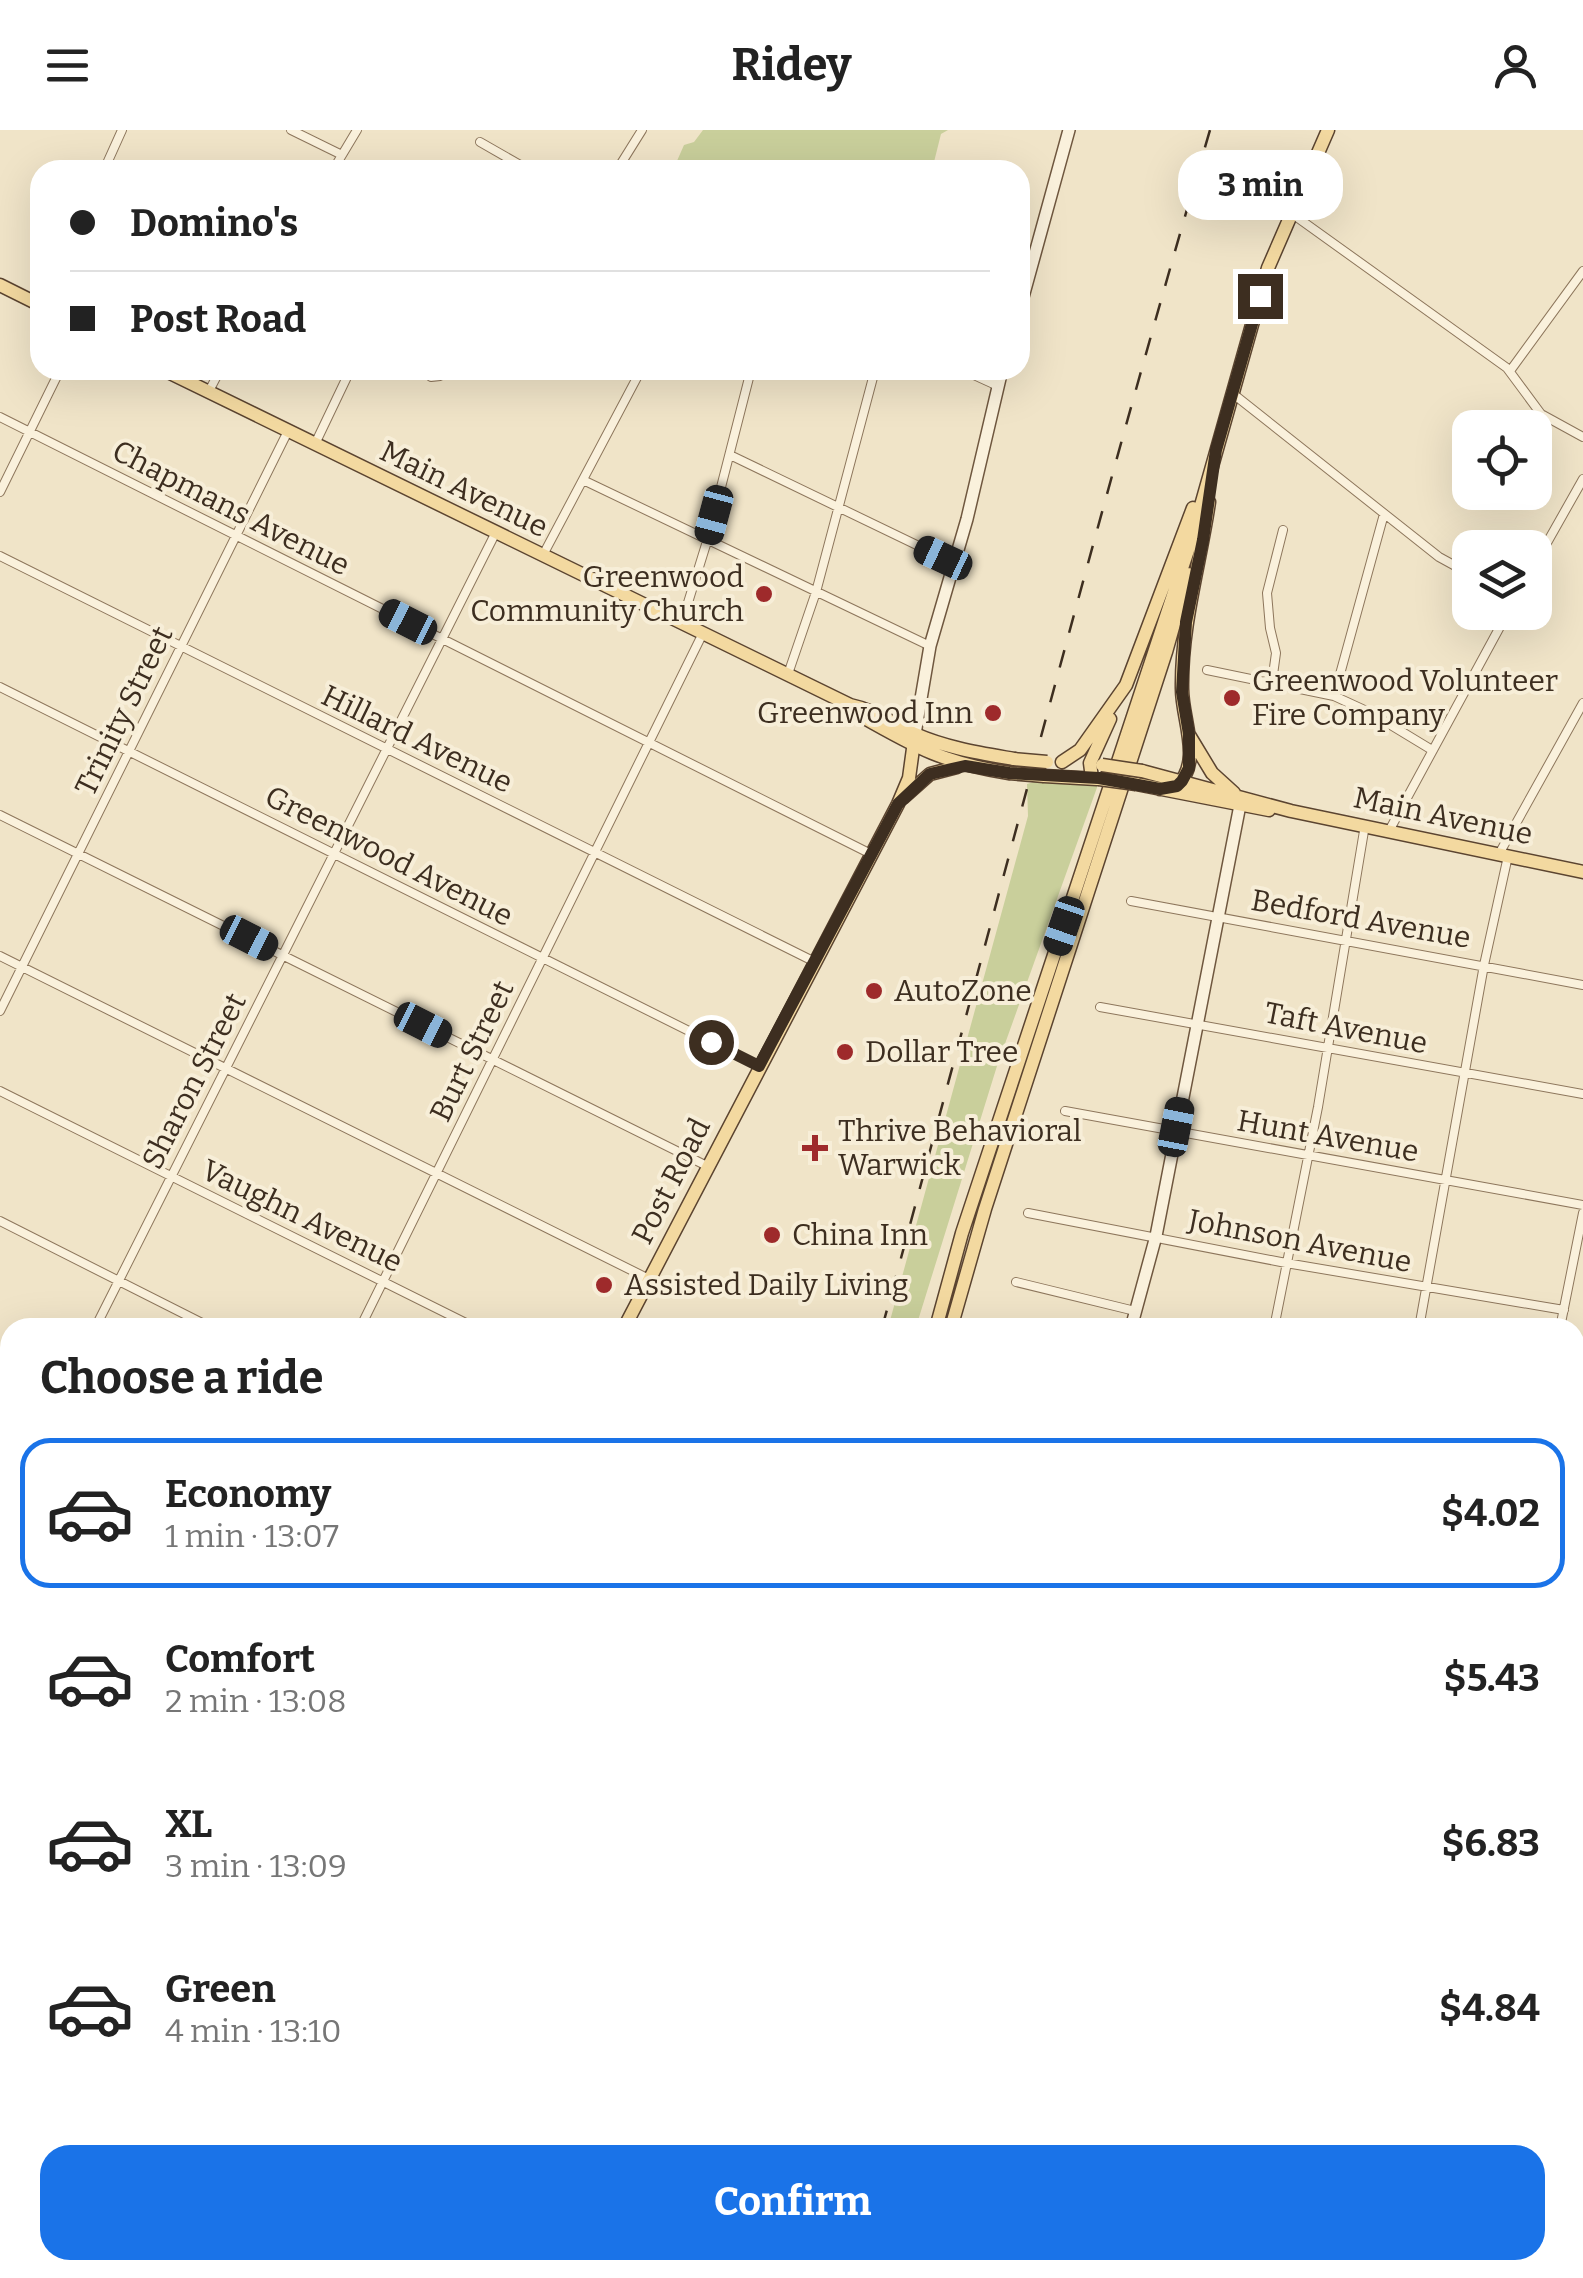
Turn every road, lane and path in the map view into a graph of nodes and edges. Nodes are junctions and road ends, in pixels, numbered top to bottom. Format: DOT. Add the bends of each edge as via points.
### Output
graph roads {
  1 [pos="122,130"];
  2 [pos="291,130"];
  3 [pos="357,130"];
  4 [pos="642,130"];
  5 [pos="1070,130"];
  6 [pos="1328,130"];
  7 [pos="480,142"];
  8 [pos="342,155"];
  9 [pos="108,160"];
  10 [pos="339,160"];
  11 [pos="512,160"];
  12 [pos="623,160"];
  13 [pos="1290,213"];
  14 [pos="1583,271"];
  15 [pos="1030,272"];
  16 [pos="0,285"];
  17 [pos="30,301"];
  18 [pos="1510,371"];
  19 [pos="55,380"];
  20 [pos="183,380"];
  21 [pos="215,380"];
  22 [pos="349,380"];
  23 [pos="636,380"];
  24 [pos="749,380"];
  25 [pos="871,380"];
  26 [pos="985,380"];
  27 [pos="1000,380"];
  28 [pos="998,386"];
  29 [pos="208,393"];
  30 [pos="1232,393"];
  31 [pos="0,417"];
  32 [pos="30,432"];
  33 [pos="288,432"];
  34 [pos="1583,437"];
  35 [pos="315,444"];
  36 [pos="1216,450"];
  37 [pos="730,455"];
  38 [pos="1583,479"];
  39 [pos="583,480"];
  40 [pos="0,492"];
  41 [pos="839,509"];
  42 [pos="1384,514"];
  43 [pos="1283,530"];
  44 [pos="496,532"];
  45 [pos="1552,534"];
  46 [pos="236,536"];
  47 [pos="708,538"];
  48 [pos="543,555"];
  49 [pos="0,556"];
  50 [pos="954,563"];
  51 [pos="1452,564"];
  52 [pos="816,592"];
  53 [pos="682,622"];
  54 [pos="1498,630"];
  55 [pos="703,632"];
  56 [pos="442,639"];
  57 [pos="181,646"];
  58 [pos="930,646"];
  59 [pos="1207,670"];
  60 [pos="788,674"];
  61 [pos="1272,682"];
  62 [pos="1126,685"];
  63 [pos="0,686"];
  64 [pos="1334,696"];
  65 [pos="1583,703"];
  66 [pos="1189,734"];
  67 [pos="914,740"];
  68 [pos="650,743"];
  69 [pos="387,749"];
  70 [pos="1432,750"];
  71 [pos="129,751"];
  72 [pos="1128,751"];
  73 [pos="965,766"];
  74 [pos="1051,766"];
  75 [pos="1096,771"];
  76 [pos="1139,778"];
  77 [pos="1182,781"];
  78 [pos="1160,789"];
  79 [pos="1238,800"];
  80 [pos="898,804"];
  81 [pos="0,814"];
  82 [pos="1365,826"];
  83 [pos="1389,831"];
  84 [pos="595,852"];
  85 [pos="78,854"];
  86 [pos="334,854"];
  87 [pos="871,854"];
  88 [pos="1504,855"];
  89 [pos="1583,872"];
  90 [pos="1131,901"];
  91 [pos="1218,916"];
  92 [pos="1345,939"];
  93 [pos="283,955"];
  94 [pos="0,956"];
  95 [pos="542,958"];
  96 [pos="813,961"];
  97 [pos="1484,965"];
  98 [pos="22,967"];
  99 [pos="1583,985"];
  100 [pos="1100,1007"];
  101 [pos="0,1011"];
  102 [pos="1196,1024"];
  103 [pos="1327,1046"];
  104 [pos="493,1060"];
  105 [pos="759,1066"];
  106 [pos="226,1068"];
  107 [pos="1466,1074"];
  108 [pos="0,1091"];
  109 [pos="1583,1094"];
  110 [pos="1064,1111"];
  111 [pos="1175,1131"];
  112 [pos="1307,1154"];
  113 [pos="707,1166"];
  114 [pos="438,1174"];
  115 [pos="172,1176"];
  116 [pos="1446,1180"];
  117 [pos="1583,1206"];
  118 [pos="1028,1213"];
  119 [pos="1583,1213"];
  120 [pos="0,1221"];
  121 [pos="1156,1236"];
  122 [pos="1286,1263"];
  123 [pos="649,1280"];
  124 [pos="119,1281"];
  125 [pos="383,1282"];
  126 [pos="1016,1282"];
  127 [pos="1426,1288"];
  128 [pos="1564,1310"];
  129 [pos="1135,1312"];
  130 [pos="100,1318"];
  131 [pos="192,1318"];
  132 [pos="365,1318"];
  133 [pos="456,1318"];
  134 [pos="629,1318"];
  135 [pos="939,1318"];
  136 [pos="954,1318"];
  137 [pos="1134,1318"];
  138 [pos="1276,1318"];
  139 [pos="1421,1318"];
  140 [pos="1562,1318"];
  1 -- 9 [label="street"];
  2 -- 8 [label="street"];
  3 -- 8 [label="street"];
  4 -- 12 [label="street"];
  5 -- 15 [label="main road"];
  6 -- 13 [label="main road"];
  7 -- 11 [label="street"];
  8 -- 10 [label="street"];
  13 -- 18 [label="street"];
  13 -- 30 [label="main road"];
  14 -- 18 [label="street"];
  16 -- 17 [label="main road"];
  18 -- 34 [label="street" via="1541,414"];
  19 -- 32 [label="street"];
  20 -- 29 [label="main road, Main Avenue"];
  21 -- 29 [label="street"];
  22 -- 35 [label="street"];
  23 -- 39 [label="street"];
  24 -- 37 [label="street"];
  25 -- 41 [label="street"];
  26 -- 28 [label="street"];
  27 -- 28 [label="main road"];
  28 -- 50 [label="main road"];
  29 -- 33 [label="main road, Main Avenue"];
  30 -- 36 [label="main road"];
  30 -- 42 [label="street"];
  31 -- 32 [label="street, Chapmans Avenue"];
  32 -- 40 [label="street"];
  32 -- 46 [label="street, Chapmans Avenue"];
  33 -- 35 [label="main road, Main Avenue"];
  33 -- 46 [label="street, Trinity Street"];
  35 -- 44 [label="main road, Main Avenue"];
  36 -- 62 [label="main road"];
  36 -- 66 [label="main road" via="1184,640"];
  36 -- 72 [label="main road" via="1182,596"];
  37 -- 41 [label="street"];
  37 -- 47 [label="street"];
  38 -- 45 [label="street"];
  39 -- 47 [label="street"];
  39 -- 48 [label="street"];
  41 -- 50 [label="street"];
  41 -- 52 [label="street"];
  42 -- 51 [label="street"];
  42 -- 64 [label="street"];
  43 -- 61 [label="street" via="1267,592 1276,653"];
  44 -- 48 [label="main road, Main Avenue"];
  44 -- 56 [label="street, Sharon Street"];
  46 -- 56 [label="street, Chapmans Avenue"];
  46 -- 57 [label="street, Trinity Street"];
  47 -- 52 [label="street"];
  47 -- 53 [label="street"];
  48 -- 53 [label="main road, Main Avenue"];
  49 -- 57 [label="street, Hillard Avenue"];
  50 -- 58 [label="main road"];
  52 -- 58 [label="street"];
  52 -- 60 [label="street"];
  53 -- 55 [label="main road, Main Avenue"];
  54 -- 70 [label="street"];
  55 -- 60 [label="main road, Main Avenue"];
  55 -- 68 [label="street, Burt Street"];
  56 -- 68 [label="street, Chapmans Avenue"];
  56 -- 69 [label="street, Sharon Street"];
  57 -- 69 [label="street, Hillard Avenue"];
  57 -- 71 [label="street, Trinity Street"];
  58 -- 67 [label="main road"];
  59 -- 61 [label="street"];
  60 -- 67 [label="main road, Main Avenue"];
  61 -- 64 [label="street"];
  62 -- 74 [label="main road" via="1082,748"];
  62 -- 75 [label="main road"];
  63 -- 71 [label="street, Greenwood Avenue"];
  64 -- 70 [label="street"];
  65 -- 88 [label="street"];
  66 -- 77 [label="main road" via="1189,768"];
  66 -- 79 [label="main road"];
  67 -- 73 [label="main road, Main Avenue"];
  67 -- 74 [label="main road, Main Avenue, bridge"];
  67 -- 80 [label="main road, Post Road"];
  68 -- 84 [label="street, Burt Street"];
  68 -- 87 [label="street, Chapmans Avenue"];
  69 -- 84 [label="street, Hillard Avenue"];
  69 -- 86 [label="street, Sharon Street"];
  70 -- 83 [label="street"];
  71 -- 85 [label="street, Trinity Street"];
  71 -- 86 [label="street, Greenwood Avenue"];
  72 -- 135 [label="main road"];
  72 -- 136 [label="main road"];
  73 -- 74 [label="main road, Main Avenue, bridge" via="1009,773"];
  73 -- 80 [label="main road" via="930,774"];
  74 -- 75 [label="main road, Main Avenue"];
  74 -- 75 [label="main road, Main Avenue"];
  75 -- 76 [label="main road, Main Avenue, bridge"];
  76 -- 77 [label="main road, Main Avenue"];
  76 -- 78 [label="main road, Main Avenue"];
  77 -- 78 [label="main road"];
  77 -- 79 [label="main road, Main Avenue"];
  78 -- 79 [label="main road, Main Avenue"];
  79 -- 82 [label="main road, Main Avenue"];
  79 -- 91 [label="main road"];
  80 -- 87 [label="main road, Post Road"];
  81 -- 85 [label="street"];
  82 -- 83 [label="main road, Main Avenue"];
  82 -- 92 [label="street"];
  83 -- 88 [label="main road, Main Avenue"];
  84 -- 95 [label="street, Burt Street"];
  84 -- 96 [label="street, Hillard Avenue"];
  85 -- 93 [label="street"];
  85 -- 98 [label="street, Trinity Street"];
  86 -- 93 [label="street, Sharon Street"];
  86 -- 95 [label="street, Greenwood Avenue"];
  87 -- 96 [label="main road, Post Road"];
  88 -- 89 [label="main road, Main Avenue"];
  88 -- 97 [label="street"];
  90 -- 91 [label="street, Bedford Avenue"];
  91 -- 92 [label="street, Bedford Avenue"];
  91 -- 102 [label="main road"];
  92 -- 97 [label="street, Bedford Avenue"];
  92 -- 103 [label="street"];
  93 -- 104 [label="street"];
  93 -- 106 [label="street, Sharon Street"];
  94 -- 98 [label="street"];
  95 -- 104 [label="street, Burt Street"];
  95 -- 105 [label="street, Greenwood Avenue"];
  96 -- 105 [label="main road, Post Road"];
  97 -- 99 [label="street, Bedford Avenue"];
  97 -- 107 [label="street"];
  98 -- 101 [label="street, Trinity Street"];
  98 -- 106 [label="street"];
  100 -- 102 [label="street, Taft Avenue"];
  102 -- 103 [label="street, Taft Avenue"];
  102 -- 111 [label="main road"];
  103 -- 107 [label="street, Taft Avenue"];
  103 -- 112 [label="street"];
  104 -- 113 [label="street"];
  104 -- 114 [label="street, Burt Street"];
  105 -- 113 [label="main road, Post Road"];
  106 -- 114 [label="street"];
  106 -- 115 [label="street, Sharon Street"];
  107 -- 109 [label="street, Taft Avenue"];
  107 -- 116 [label="street"];
  108 -- 115 [label="street, Vaughn Avenue"];
  110 -- 111 [label="street, Hunt Avenue"];
  111 -- 112 [label="street, Hunt Avenue"];
  111 -- 121 [label="main road"];
  112 -- 116 [label="street, Hunt Avenue"];
  112 -- 122 [label="street"];
  113 -- 123 [label="main road, Post Road"];
  114 -- 123 [label="street"];
  114 -- 125 [label="street, Burt Street"];
  115 -- 124 [label="street, Sharon Street"];
  115 -- 125 [label="street, Vaughn Avenue"];
  116 -- 117 [label="street, Hunt Avenue"];
  116 -- 127 [label="street"];
  118 -- 121 [label="street, Johnson Avenue"];
  119 -- 128 [label="street"];
  120 -- 124 [label="street"];
  121 -- 122 [label="street, Johnson Avenue"];
  121 -- 129 [label="main road"];
  122 -- 127 [label="street, Johnson Avenue"];
  122 -- 138 [label="street"];
  123 -- 134 [label="main road, Post Road"];
  124 -- 130 [label="street, Sharon Street"];
  124 -- 131 [label="street"];
  125 -- 132 [label="street, Burt Street"];
  125 -- 133 [label="street, Vaughn Avenue"];
  126 -- 129 [label="street"];
  127 -- 128 [label="street, Johnson Avenue"];
  127 -- 139 [label="street"];
  128 -- 140 [label="street"];
  129 -- 137 [label="main road"];
}
